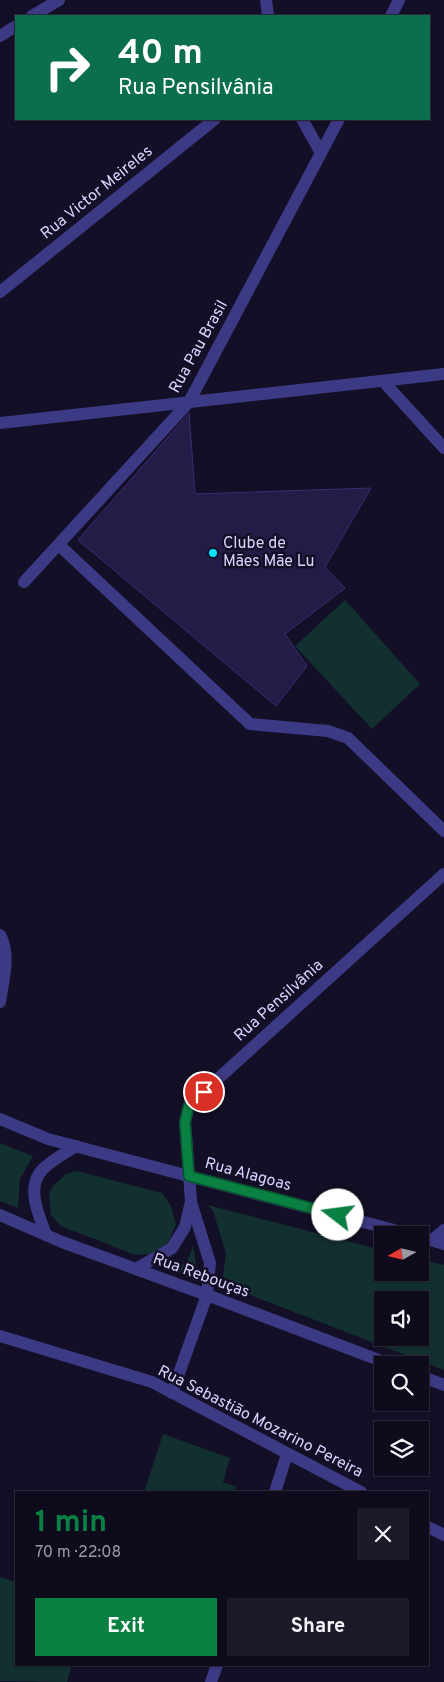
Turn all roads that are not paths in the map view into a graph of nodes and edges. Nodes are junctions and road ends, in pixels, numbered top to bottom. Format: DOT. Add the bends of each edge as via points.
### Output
graph roads {
  1 [pos="59,0"];
  2 [pos="266,0"];
  3 [pos="399,0"];
  4 [pos="34,15"];
  5 [pos="268,15"];
  6 [pos="392,15"];
  7 [pos="15,27"];
  8 [pos="0,36"];
  9 [pos="214,120"];
  10 [pos="303,120"];
  11 [pos="339,120"];
  12 [pos="322,154"];
  13 [pos="0,292"];
  14 [pos="444,374"];
  15 [pos="383,381"];
  16 [pos="189,402"];
  17 [pos="0,423"];
  18 [pos="444,448"];
  19 [pos="60,545"];
  20 [pos="24,582"];
  21 [pos="444,831"];
  22 [pos="444,874"];
  23 [pos="0,935"];
  24 [pos="0,1002"];
  25 [pos="0,1119"];
  26 [pos="76,1146"];
  27 [pos="189,1176"];
  28 [pos="190,1201"];
  29 [pos="0,1215"];
  30 [pos="379,1226"];
  31 [pos="444,1230"];
  32 [pos="46,1235"];
  33 [pos="432,1240"];
  34 [pos="136,1269"];
  35 [pos="207,1295"];
  36 [pos="0,1336"];
  37 [pos="374,1358"];
  38 [pos="429,1379"];
  39 [pos="444,1385"];
  40 [pos="172,1393"];
  41 [pos="287,1454"];
  42 [pos="275,1491"];
  43 [pos="359,1491"];
  44 [pos="429,1528"];
  45 [pos="444,1535"];
  46 [pos="217,1666"];
  47 [pos="212,1682"];
  1 -- 4 [label="street"];
  2 -- 5 [label="street"];
  3 -- 6 [label="street"];
  7 -- 8 [label="street"];
  9 -- 13 [label="street, Rua Victor Meireles"];
  10 -- 12 [label="street"];
  11 -- 12 [label="street, Rua Pau Brasil"];
  12 -- 16 [label="street, Rua Pau Brasil"];
  14 -- 15 [label="street"];
  15 -- 16 [label="street"];
  15 -- 18 [label="street"];
  16 -- 17 [label="street"];
  16 -- 19 [label="street, Rua Pau Brasil"];
  19 -- 20 [label="street, Rua Pau Brasil"];
  19 -- 21 [label="street" via="250,724 328,731 348,738"];
  22 -- 27 [label="street, Rua Pensilvânia" via="189,1105 185,1122"];
  23 -- 24 [label="street" via="6,955"];
  25 -- 26 [label="street, Rua Alagoas" via="48,1139"];
  26 -- 27 [label="street, Rua Alagoas"];
  26 -- 32 [label="street" via="42,1169 34,1185 35,1202"];
  27 -- 28 [label="street"];
  27 -- 30 [label="street, Rua Alagoas"];
  28 -- 34 [label="street" via="185,1227 172,1248"];
  28 -- 35 [label="street" via="210,1263"];
  29 -- 32 [label="street, Rua Rebouças"];
  31 -- 33 [label="street"];
  32 -- 34 [label="street, Rua Rebouças"];
  34 -- 35 [label="street, Rua Rebouças"];
  35 -- 37 [label="street, Rua Rebouças"];
  35 -- 40 [label="street"];
  36 -- 40 [label="street, Rua Sebastião Mozarino Pereira" via="152,1382"];
  38 -- 39 [label="street"];
  40 -- 41 [label="street, Rua Sebastião Mozarino Pereira"];
  41 -- 42 [label="street"];
  41 -- 43 [label="street, Rua Sebastião Mozarino Pereira"];
  44 -- 45 [label="street"];
  46 -- 47 [label="street"];
}
